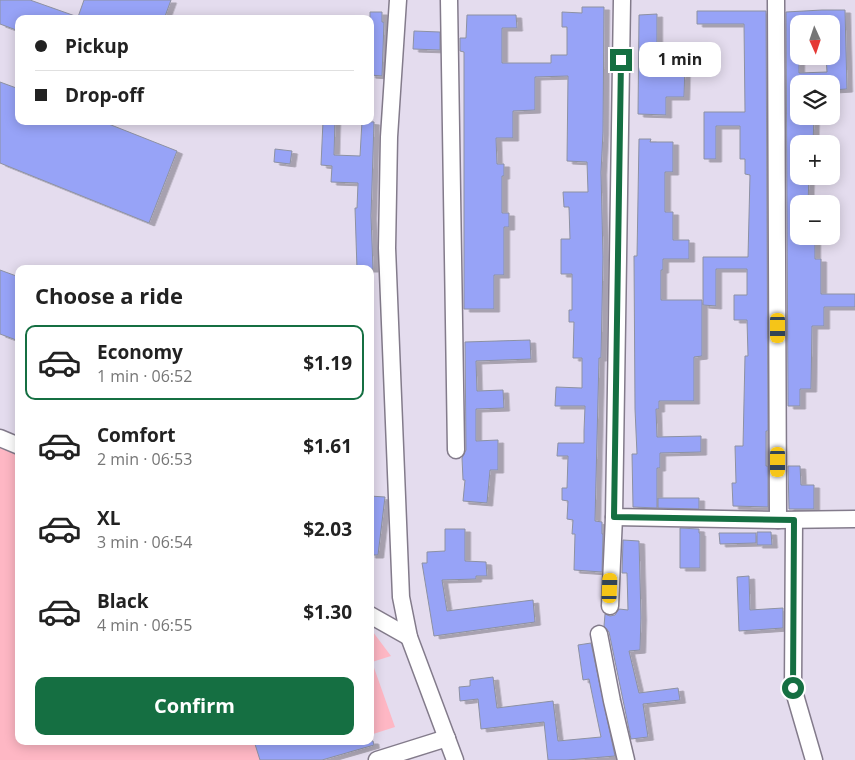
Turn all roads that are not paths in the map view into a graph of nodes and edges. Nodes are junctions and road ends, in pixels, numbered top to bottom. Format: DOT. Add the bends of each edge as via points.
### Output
graph roads {
  1 [pos="398,0"];
  2 [pos="449,0"];
  3 [pos="622,0"];
  4 [pos="776,0"];
  5 [pos="0,438"];
  6 [pos="15,444"];
  7 [pos="456,450"];
  8 [pos="614,517"];
  9 [pos="855,519"];
  10 [pos="786,520"];
  11 [pos="610,606"];
  12 [pos="374,617"];
  13 [pos="599,634"];
  14 [pos="409,637"];
  15 [pos="446,738"];
  16 [pos="377,760"];
  17 [pos="455,760"];
  18 [pos="626,760"];
  19 [pos="814,760"];
  1 -- 14 [label="street" via="389,137 387,248 402,597"];
  2 -- 7 [label="street"];
  3 -- 8 [label="street"];
  4 -- 10 [label="street"];
  5 -- 6 [label="street"];
  8 -- 10 [label="street"];
  8 -- 11 [label="street"];
  9 -- 10 [label="street"];
  10 -- 19 [label="street" via="793,688"];
  12 -- 14 [label="street"];
  13 -- 18 [label="street"];
  14 -- 15 [label="street"];
  15 -- 16 [label="street"];
  15 -- 17 [label="street"];
}
